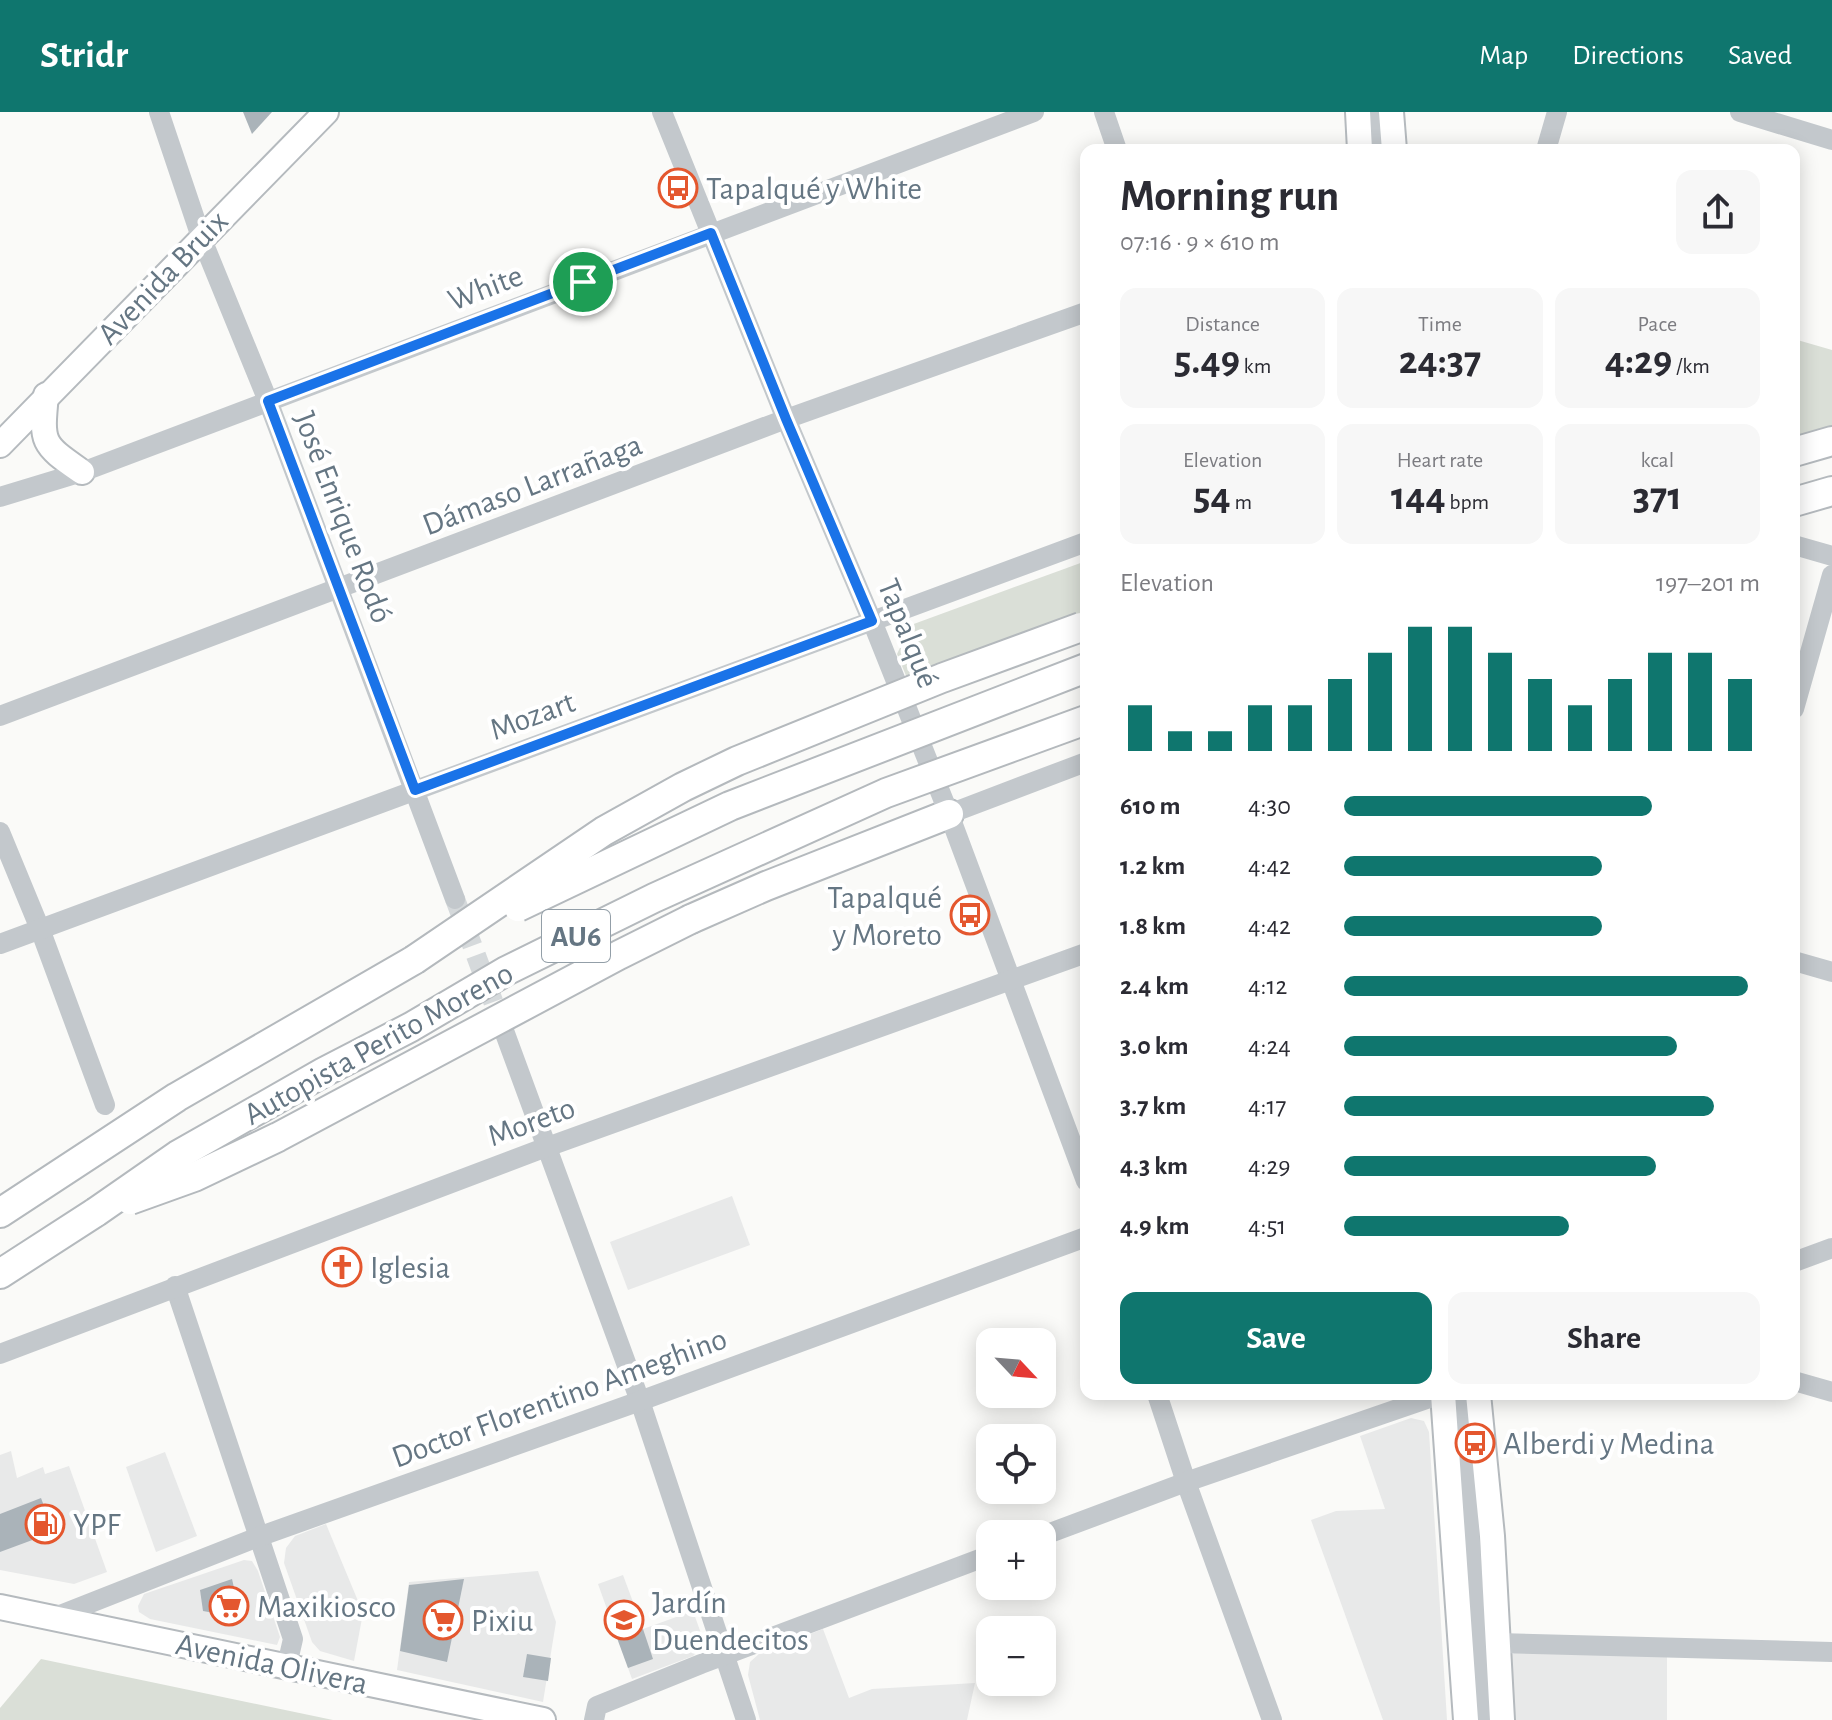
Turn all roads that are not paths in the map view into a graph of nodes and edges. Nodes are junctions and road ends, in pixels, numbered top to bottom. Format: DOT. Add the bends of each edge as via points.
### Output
graph roads {
  1 [pos="159,112"];
  2 [pos="326,112"];
  3 [pos="662,112"];
  4 [pos="1034,112"];
  5 [pos="1104,112"];
  6 [pos="1358,112"];
  7 [pos="1372,112"];
  8 [pos="1391,112"];
  9 [pos="1557,112"];
  10 [pos="1740,112"];
  11 [pos="1832,140"];
  12 [pos="1115,144"];
  13 [pos="1360,144"];
  14 [pos="1375,144"];
  15 [pos="1394,144"];
  16 [pos="1548,144"];
  17 [pos="711,233"];
  18 [pos="201,237"];
  19 [pos="1080,314"];
  20 [pos="46,395"];
  21 [pos="268,401"];
  22 [pos="786,419"];
  23 [pos="1832,441"];
  24 [pos="0,445"];
  25 [pos="1800,450"];
  26 [pos="82,472"];
  27 [pos="1832,491"];
  28 [pos="0,497"];
  29 [pos="1800,500"];
  30 [pos="1080,544"];
  31 [pos="1800,547"];
  32 [pos="1832,556"];
  33 [pos="1832,575"];
  34 [pos="339,589"];
  35 [pos="872,621"];
  36 [pos="1080,627"];
  37 [pos="1080,670"];
  38 [pos="1800,688"];
  39 [pos="0,716"];
  40 [pos="1080,722"];
  41 [pos="1080,764"];
  42 [pos="415,790"];
  43 [pos="949,814"];
  44 [pos="0,832"];
  45 [pos="455,899"];
  46 [pos="40,929"];
  47 [pos="0,944"];
  48 [pos="1080,955"];
  49 [pos="414,960"];
  50 [pos="1800,963"];
  51 [pos="1832,972"];
  52 [pos="1009,981"];
  53 [pos="503,1028"];
  54 [pos="105,1105"];
  55 [pos="547,1148"];
  56 [pos="1080,1165"];
  57 [pos="96,1212"];
  58 [pos="0,1213"];
  59 [pos="1080,1239"];
  60 [pos="1832,1248"];
  61 [pos="1800,1260"];
  62 [pos="0,1274"];
  63 [pos="175,1286"];
  64 [pos="0,1354"];
  65 [pos="1800,1383"];
  66 [pos="1832,1392"];
  67 [pos="1159,1400"];
  68 [pos="1425,1400"];
  69 [pos="1442,1400"];
  70 [pos="1460,1400"];
  71 [pos="1479,1400"];
  72 [pos="640,1401"];
  73 [pos="1186,1482"];
  74 [pos="1056,1531"];
  75 [pos="258,1537"];
  76 [pos="976,1560"];
  77 [pos="0,1607"];
  78 [pos="55,1617"];
  79 [pos="1497,1643"];
  80 [pos="1832,1652"];
  81 [pos="726,1655"];
  82 [pos="287,1665"];
  83 [pos="543,1720"];
  84 [pos="594,1720"];
  85 [pos="746,1720"];
  86 [pos="1272,1720"];
  87 [pos="1466,1720"];
  88 [pos="1482,1720"];
  89 [pos="1502,1720"];
  1 -- 18 [label="street, José Enrique Rodó"];
  2 -- 18 [label="main road, Avenida Bruix"];
  3 -- 17 [label="street, Tapalqué"];
  4 -- 17 [label="street, White"];
  5 -- 12 [label="street"];
  6 -- 13 [label="main road"];
  7 -- 14 [label="street"];
  8 -- 15 [label="main road"];
  9 -- 16 [label="street"];
  10 -- 11 [label="street"];
  17 -- 21 [label="street, White"];
  17 -- 22 [label="street, Tapalqué"];
  18 -- 20 [label="main road, Avenida Bruix"];
  18 -- 21 [label="street, José Enrique Rodó"];
  19 -- 22 [label="street, Dámaso Larrañaga"];
  20 -- 24 [label="main road, Avenida Bruix"];
  20 -- 26 [label="main road" via="44,438 52,451"];
  21 -- 26 [label="street, White"];
  21 -- 34 [label="street, José Enrique Rodó"];
  22 -- 34 [label="street, Dámaso Larrañaga"];
  22 -- 35 [label="street, Tapalqué"];
  23 -- 25 [label="highway"];
  26 -- 28 [label="street, White"];
  27 -- 29 [label="highway"];
  30 -- 35 [label="street, Mozart"];
  31 -- 32 [label="street"];
  33 -- 38 [label="street"];
  34 -- 39 [label="street, Dámaso Larrañaga"];
  34 -- 42 [label="street, José Enrique Rodó"];
  35 -- 42 [label="street, Mozart"];
  35 -- 43 [label="street, Tapalqué"];
  36 -- 49 [label="highway, bridge" via="928,683 683,787 604,831"];
  37 -- 49 [label="highway, Autopista Perito Moreno / AU6, bridge" via="730,806"];
  40 -- 57 [label="highway, Autopista Perito Moreno / AU6, bridge" via="886,793 519,965 178,1155"];
  41 -- 43 [label="street"];
  42 -- 45 [label="street, José Enrique Rodó"];
  42 -- 46 [label="street, Mozart"];
  43 -- 52 [label="street, Tapalqué"];
  43 -- 57 [label="highway, bridge" via="691,919 278,1137 194,1177"];
  44 -- 46 [label="street"];
  46 -- 47 [label="street, Mozart"];
  46 -- 54 [label="street"];
  48 -- 52 [label="street, Moreto"];
  49 -- 58 [label="highway, Autopista Perito Moreno / AU6" via="177,1097"];
  50 -- 51 [label="street"];
  52 -- 55 [label="street, Moreto"];
  52 -- 56 [label="street, Tapalqué"];
  53 -- 55 [label="street"];
  55 -- 63 [label="street, Moreto"];
  55 -- 72 [label="street"];
  57 -- 62 [label="highway, Autopista Perito Moreno / AU6"];
  59 -- 72 [label="street, Doctor Florentino Ameghino"];
  60 -- 61 [label="street"];
  63 -- 64 [label="street, Moreto"];
  63 -- 75 [label="street"];
  65 -- 66 [label="street"];
  67 -- 73 [label="street"];
  68 -- 73 [label="street"];
  69 -- 87 [label="main road"];
  70 -- 88 [label="street"];
  71 -- 79 [label="main road"];
  72 -- 75 [label="street, Doctor Florentino Ameghino"];
  72 -- 81 [label="street"];
  73 -- 74 [label="street"];
  73 -- 86 [label="street"];
  75 -- 78 [label="street, Doctor Florentino Ameghino"];
  75 -- 82 [label="street" via="293,1639"];
  76 -- 81 [label="street"];
  77 -- 78 [label="main road, Avenida Olivera"];
  78 -- 82 [label="main road, Avenida Olivera"];
  79 -- 80 [label="street"];
  79 -- 89 [label="main road"];
  81 -- 84 [label="street" via="597,1706"];
  81 -- 85 [label="street"];
  82 -- 83 [label="main road, Avenida Olivera"];
}
